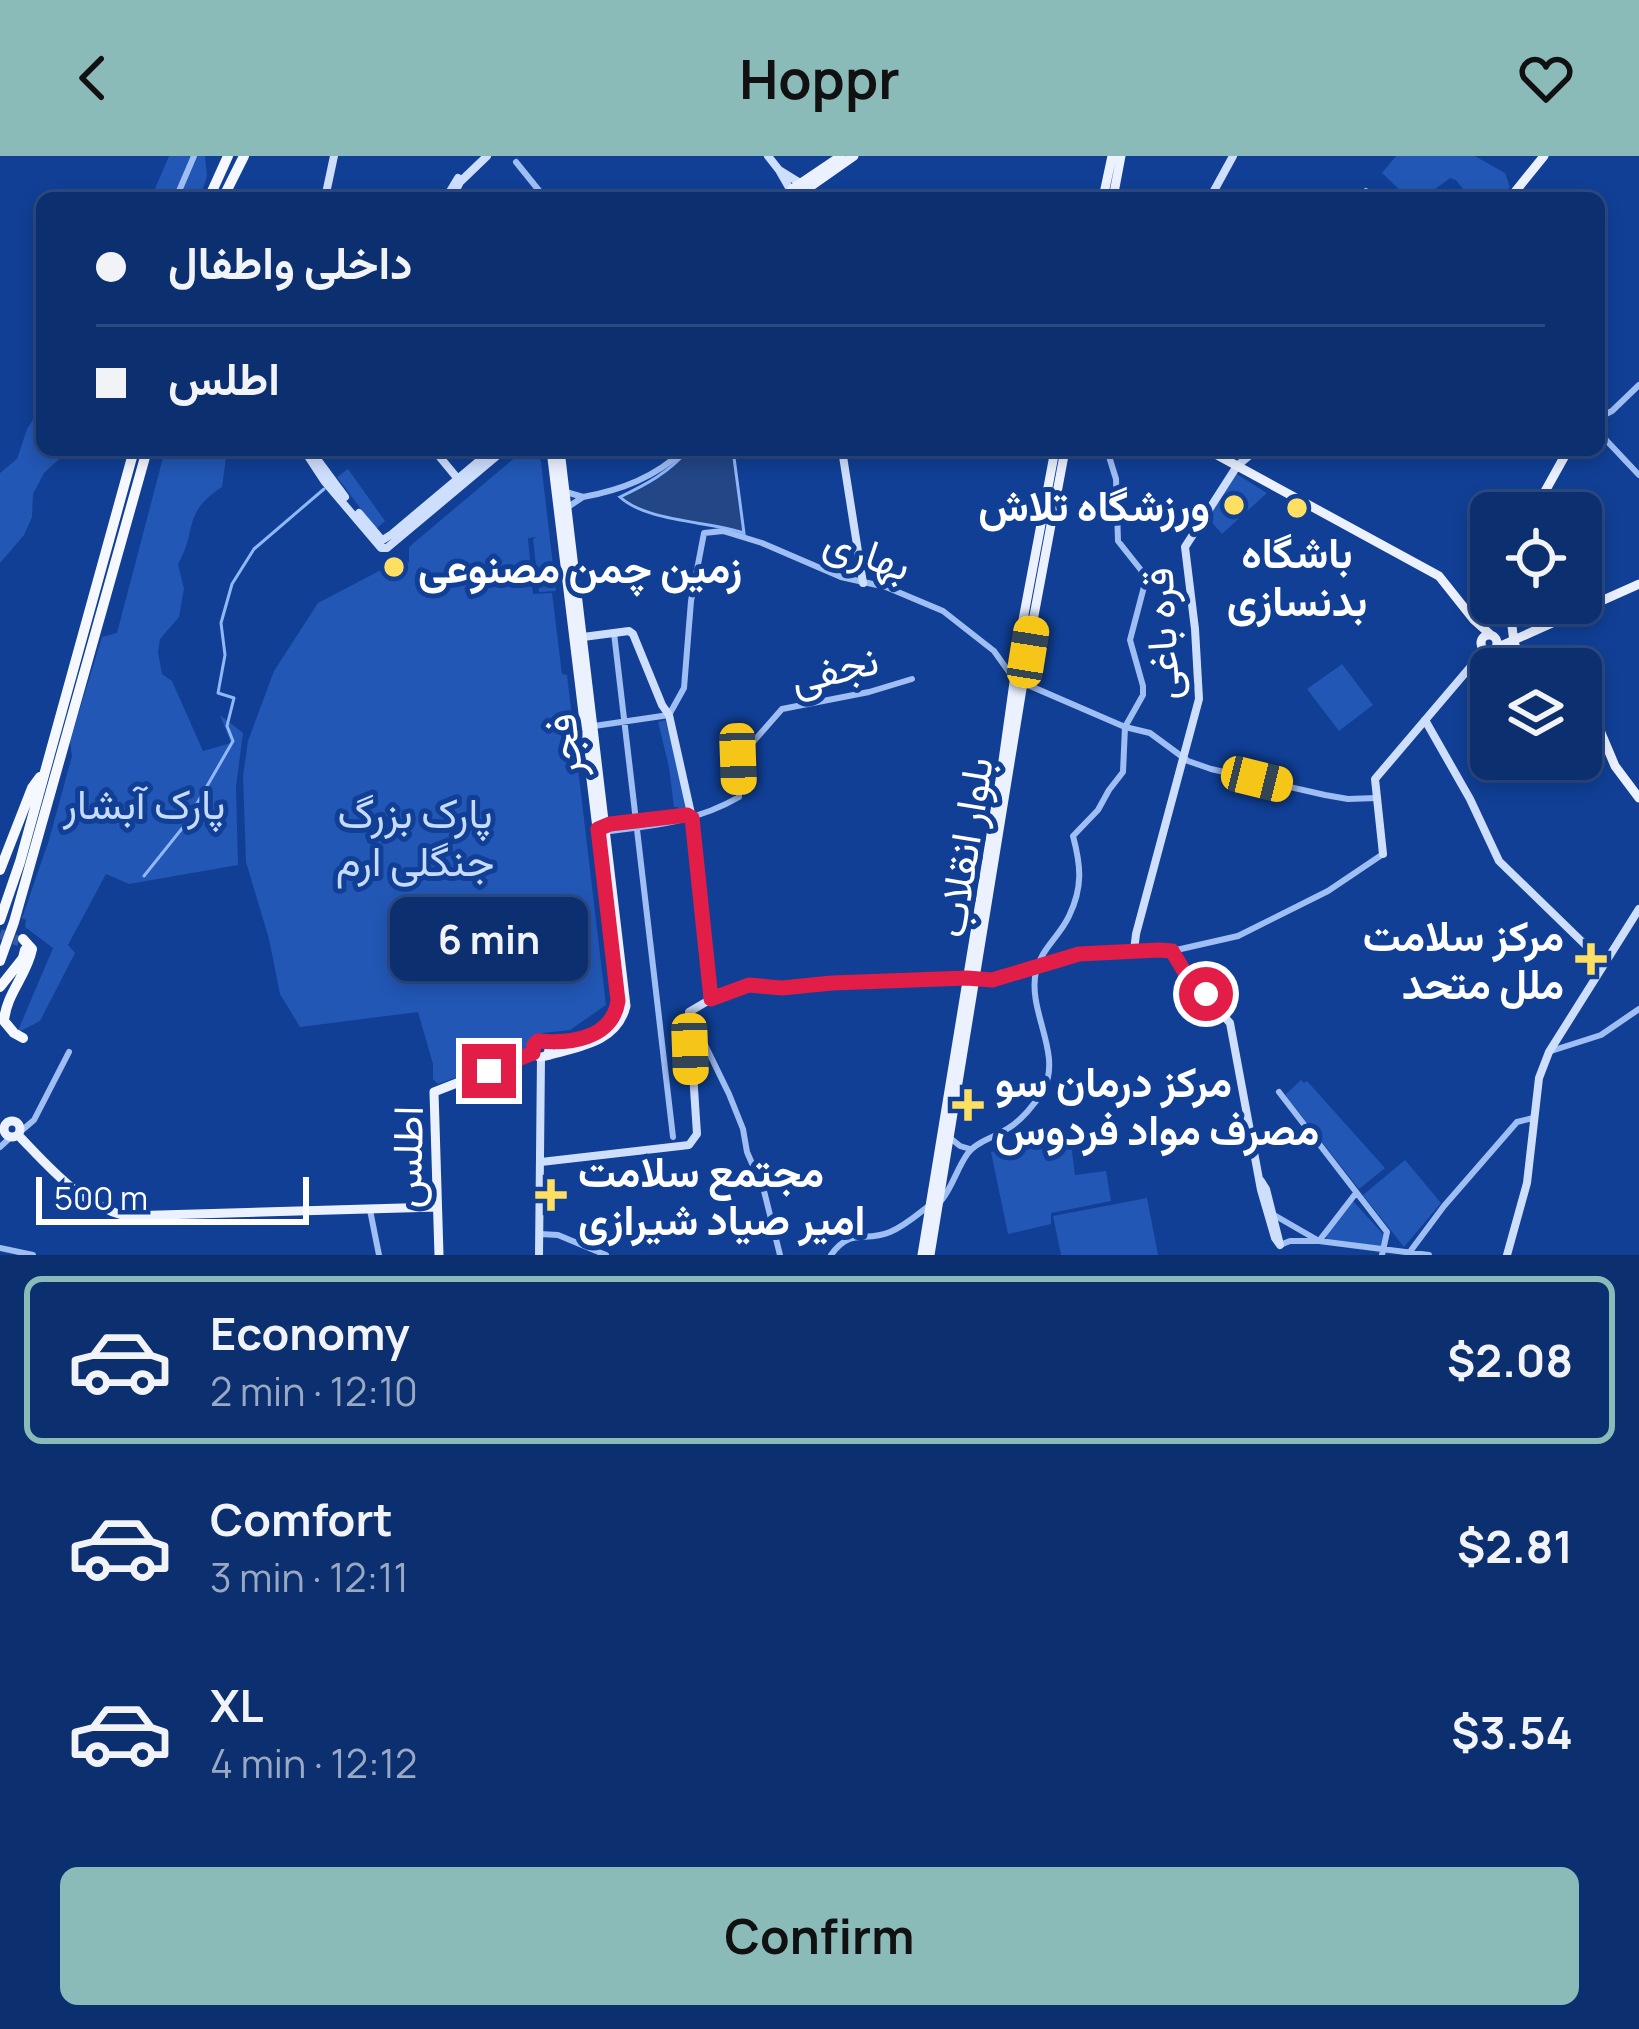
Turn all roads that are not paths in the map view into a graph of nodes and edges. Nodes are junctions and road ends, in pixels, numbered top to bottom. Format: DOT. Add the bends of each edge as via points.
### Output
graph roads {
  1 [pos="194,156"];
  2 [pos="214,156"];
  3 [pos="228,156"];
  4 [pos="244,156"];
  5 [pos="336,156"];
  6 [pos="484,156"];
  7 [pos="768,156"];
  8 [pos="841,156"];
  9 [pos="854,156"];
  10 [pos="1112,156"];
  11 [pos="1121,156"];
  12 [pos="1233,156"];
  13 [pos="1544,156"];
  14 [pos="512,158"];
  15 [pos="829,167"];
  16 [pos="179,192"];
  17 [pos="210,192"];
  18 [pos="212,192"];
  19 [pos="226,192"];
  20 [pos="328,192"];
  21 [pos="453,192"];
  22 [pos="540,192"];
  23 [pos="798,192"];
  24 [pos="1104,192"];
  25 [pos="1114,192"];
  26 [pos="1213,192"];
  27 [pos="1515,192"];
  28 [pos="1639,385"];
  29 [pos="1605,416"];
  30 [pos="1605,437"];
  31 [pos="132,456"];
  32 [pos="145,456"];
  33 [pos="312,456"];
  34 [pos="444,456"];
  35 [pos="485,456"];
  36 [pos="495,456"];
  37 [pos="559,456"];
  38 [pos="559,456"];
  39 [pos="678,456"];
  40 [pos="843,456"];
  41 [pos="1054,456"];
  42 [pos="1064,456"];
  43 [pos="1109,456"];
  44 [pos="1219,456"];
  45 [pos="1249,456"];
  46 [pos="1565,456"];
  47 [pos="1237,466"];
  48 [pos="1639,475"];
  49 [pos="461,478"];
  50 [pos="566,492"];
  51 [pos="1545,492"];
  52 [pos="583,497"];
  53 [pos="568,507"];
  54 [pos="863,583"];
  55 [pos="1639,584"];
  56 [pos="1512,624"];
  57 [pos="614,633"];
  58 [pos="579,638"];
  59 [pos="1514,642"];
  60 [pos="1490,644"];
  61 [pos="1487,648"];
  62 [pos="1496,648"];
  63 [pos="1516,648"];
  64 [pos="1470,667"];
  65 [pos="912,680"];
  66 [pos="1018,682"];
  67 [pos="668,715"];
  68 [pos="1425,720"];
  69 [pos="623,722"];
  70 [pos="593,726"];
  71 [pos="1125,727"];
  72 [pos="1602,734"];
  73 [pos="1184,757"];
  74 [pos="45,769"];
  75 [pos="1377,798"];
  76 [pos="1639,798"];
  77 [pos="692,818"];
  78 [pos="635,825"];
  79 [pos="602,829"];
  80 [pos="1383,854"];
  81 [pos="0,870"];
  82 [pos="1639,909"];
  83 [pos="0,920"];
  84 [pos="616,948"];
  85 [pos="1134,951"];
  86 [pos="1172,951"];
  87 [pos="0,961"];
  88 [pos="1605,964"];
  89 [pos="1039,965"];
  90 [pos="970,978"];
  91 [pos="0,986"];
  92 [pos="711,999"];
  93 [pos="1639,1010"];
  94 [pos="689,1012"];
  95 [pos="23,1038"];
  96 [pos="69,1052"];
  97 [pos="1550,1052"];
  98 [pos="540,1055"];
  99 [pos="957,1061"];
  100 [pos="1279,1092"];
  101 [pos="1533,1118"];
  102 [pos="3,1121"];
  103 [pos="17,1134"];
  104 [pos="673,1137"];
  105 [pos="950,1137"];
  106 [pos="0,1147"];
  107 [pos="970,1149"];
  108 [pos="541,1162"];
  109 [pos="1261,1181"];
  110 [pos="1357,1192"];
  111 [pos="934,1205"];
  112 [pos="437,1207"];
  113 [pos="370,1210"];
  114 [pos="1273,1214"];
  115 [pos="540,1234"];
  116 [pos="1319,1240"];
  117 [pos="0,1248"];
  118 [pos="1282,1250"];
  119 [pos="1382,1252"];
  120 [pos="1409,1253"];
  121 [pos="33,1255"];
  122 [pos="379,1255"];
  123 [pos="439,1255"];
  124 [pos="539,1255"];
  125 [pos="606,1255"];
  126 [pos="780,1255"];
  127 [pos="831,1255"];
  128 [pos="926,1255"];
  129 [pos="1429,1255"];
  130 [pos="1508,1255"];
  1 -- 16 [label="street"];
  2 -- 17 [label="highway"];
  3 -- 18 [label="highway"];
  4 -- 19 [label="highway"];
  5 -- 20 [label="main road"];
  6 -- 21 [label="main road"];
  7 -- 23 [label="main road"];
  8 -- 15 [label="main road"];
  9 -- 15 [label="main road"];
  10 -- 24 [label="main road"];
  11 -- 25 [label="main road"];
  12 -- 26 [label="main road"];
  13 -- 27 [label="main road"];
  14 -- 22 [label="street"];
  15 -- 23 [label="main road"];
  28 -- 29 [label="street"];
  30 -- 48 [label="street"];
  31 -- 74 [label="highway"];
  32 -- 87 [label="highway"];
  33 -- 49 [label="main road" via="379,541"];
  34 -- 49 [label="main road"];
  35 -- 49 [label="main road"];
  36 -- 49 [label="main road"];
  37 -- 50 [label="main road, فجر"];
  38 -- 58 [label="main road, فجر"];
  39 -- 52 [label="street" via="640,481"];
  40 -- 54 [label="main road"];
  41 -- 66 [label="main road, بلوار انقلاب"];
  42 -- 66 [label="main road, بلوار انقلاب"];
  43 -- 71 [label="street" via="1118,541 1145,584 1130,640 1143,695"];
  44 -- 47 [label="main road"];
  45 -- 47 [label="main road, قره باغی"];
  46 -- 51 [label="main road"];
  47 -- 60 [label="main road" via="1439,576"];
  47 -- 73 [label="main road, قره باغی" via="1185,547 1199,699"];
  50 -- 52 [label="street"];
  50 -- 53 [label="main road, فجر"];
  52 -- 53 [label="street"];
  53 -- 58 [label="main road, فجر"];
  54 -- 66 [label="street, بهاری" via="943,611"];
  54 -- 67 [label="street, بهاری" via="763,543 704,533 684,688"];
  55 -- 59 [label="main road"];
  56 -- 59 [label="main road"];
  57 -- 58 [label="main road"];
  57 -- 67 [label="main road" via="632,634"];
  57 -- 69 [label="street"];
  58 -- 70 [label="main road, فجر"];
  58 -- 79 [label="main road, فجر"];
  59 -- 60 [label="main road"];
  59 -- 63 [label="main road"];
  60 -- 61 [label="main road"];
  60 -- 62 [label="main road"];
  64 -- 68 [label="main road"];
  65 -- 77 [label="street, نجفی" via="782,709 738,759 739,797"];
  66 -- 71 [label="street"];
  66 -- 90 [label="main road, بلوار انقلاب"];
  67 -- 69 [label="street"];
  67 -- 77 [label="main road"];
  68 -- 75 [label="main road" via="1375,779"];
  68 -- 88 [label="main road" via="1499,861"];
  69 -- 70 [label="street"];
  69 -- 78 [label="street"];
  70 -- 79 [label="main road, فجر"];
  71 -- 73 [label="street"];
  71 -- 89 [label="street" via="1123,772 1073,836 1081,878 1069,917"];
  72 -- 76 [label="main road"];
  73 -- 75 [label="street" via="1325,795"];
  73 -- 85 [label="main road, قره باغی"];
  74 -- 81 [label="highway"];
  74 -- 83 [label="highway"];
  75 -- 80 [label="main road"];
  77 -- 78 [label="street"];
  77 -- 92 [label="main road"];
  78 -- 79 [label="street"];
  78 -- 104 [label="street"];
  79 -- 84 [label="main road, فجر"];
  80 -- 86 [label="street" via="1238,936"];
  82 -- 88 [label="main road"];
  84 -- 98 [label="main road, فجر" via="618,1001 610,1023 546,1042 550,1049"];
  84 -- 98 [label="main road, فجر" via="626,1006 617,1028"];
  85 -- 86 [label="street"];
  85 -- 89 [label="street"];
  86 -- 109 [label="main road" via="1230,1023"];
  88 -- 97 [label="main road"];
  89 -- 90 [label="street" via="992,980"];
  89 -- 107 [label="street" via="1048,1078 1016,1123"];
  90 -- 92 [label="main road" via="749,985"];
  90 -- 99 [label="main road, بلوار انقلاب"];
  91 -- 95 [label="highway" via="23,958 21,940 31,958 4,1021"];
  92 -- 94 [label="main road"];
  93 -- 97 [label="street" via="1601,1035"];
  94 -- 108 [label="main road" via="694,1140"];
  94 -- 126 [label="street" via="736,1111"];
  96 -- 103 [label="street" via="34,1120"];
  97 -- 101 [label="main road"];
  98 -- 108 [label="main road"];
  98 -- 112 [label="main road, اطلس" via="434,1092"];
  99 -- 105 [label="main road, بلوار انقلاب"];
  99 -- 111 [label="main road, بلوار انقلاب"];
  100 -- 110 [label="street"];
  101 -- 120 [label="street" via="1517,1122"];
  101 -- 130 [label="main road"];
  102 -- 103 [label="main road" via="16,1124"];
  103 -- 106 [label="street"];
  103 -- 113 [label="main road" via="72,1189 124,1216"];
  105 -- 107 [label="street"];
  105 -- 111 [label="main road, بلوار انقلاب"];
  107 -- 111 [label="street"];
  108 -- 115 [label="main road"];
  109 -- 114 [label="main road"];
  109 -- 118 [label="main road"];
  110 -- 116 [label="street"];
  110 -- 119 [label="street" via="1387,1232"];
  111 -- 127 [label="street" via="892,1231 848,1237"];
  111 -- 128 [label="main road, بلوار انقلاب"];
  112 -- 113 [label="main road"];
  112 -- 123 [label="main road, اطلس"];
  113 -- 122 [label="street"];
  114 -- 116 [label="street"];
  114 -- 118 [label="main road"];
  115 -- 124 [label="main road"];
  115 -- 125 [label="street"];
  116 -- 118 [label="street" via="1290,1241"];
  116 -- 119 [label="street"];
  117 -- 121 [label="street"];
  119 -- 120 [label="street"];
  120 -- 129 [label="street"];
}
